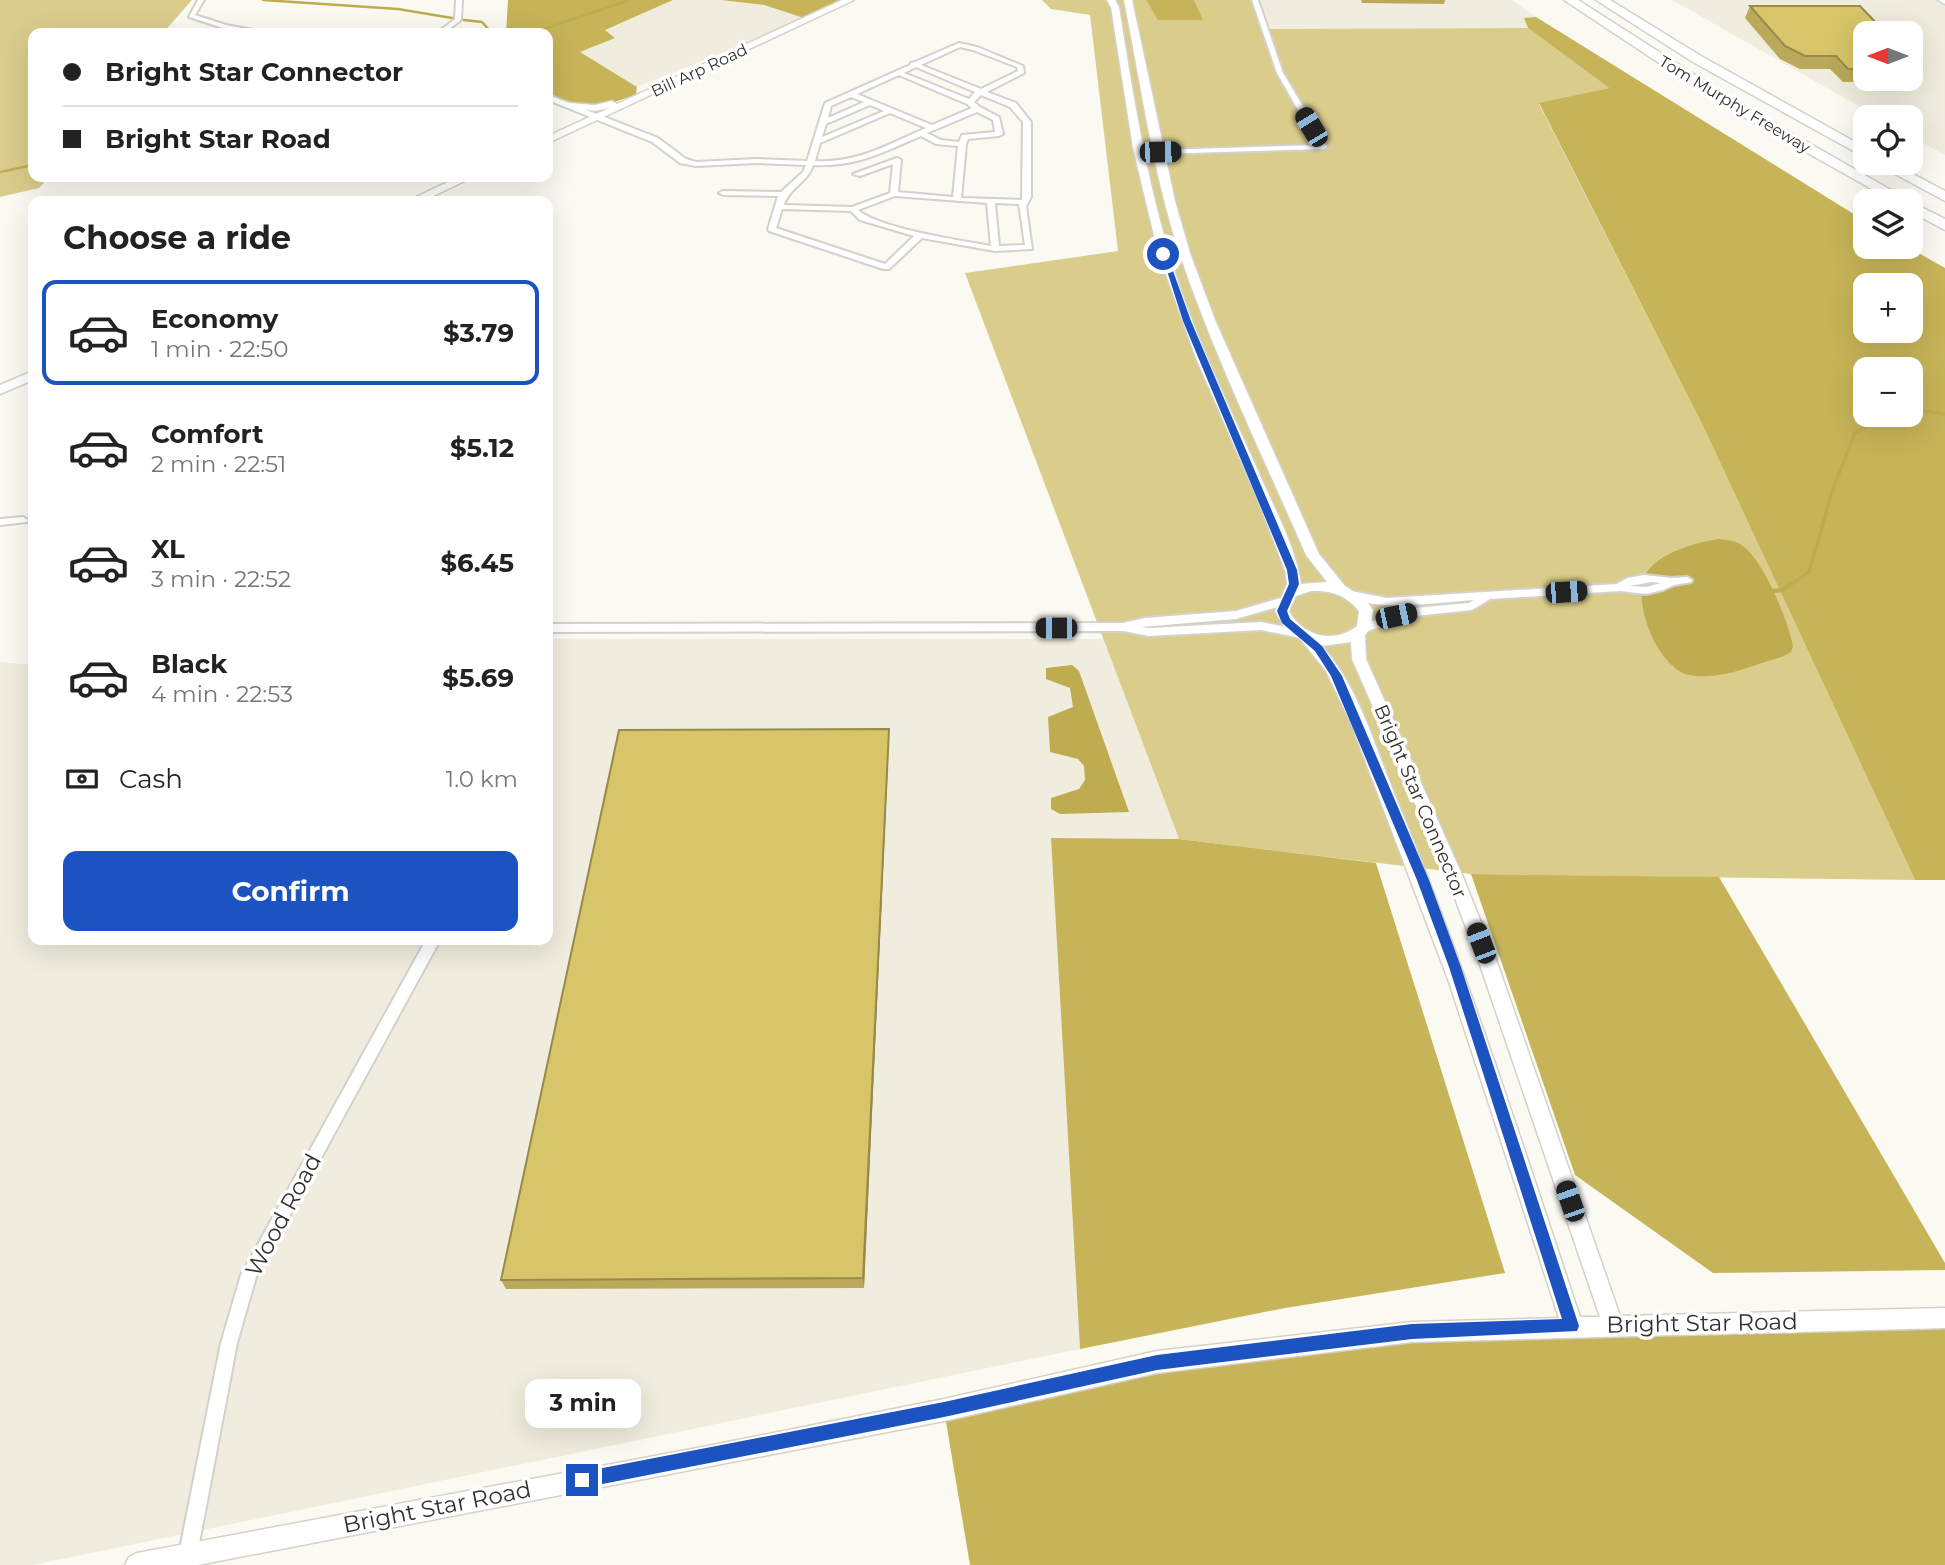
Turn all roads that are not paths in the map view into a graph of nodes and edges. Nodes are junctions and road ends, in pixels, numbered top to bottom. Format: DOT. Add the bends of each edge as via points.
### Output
graph roads {
  1 [pos="201,0"];
  2 [pos="459,0"];
  3 [pos="849,0"];
  4 [pos="1111,0"];
  5 [pos="1128,0"];
  6 [pos="1255,0"];
  7 [pos="1556,0"];
  8 [pos="1570,0"];
  9 [pos="1602,0"];
  10 [pos="1627,0"];
  11 [pos="232,28"];
  12 [pos="447,28"];
  13 [pos="913,64"];
  14 [pos="897,72"];
  15 [pos="1750,89"];
  16 [pos="656,91"];
  17 [pos="983,91"];
  18 [pos="850,94"];
  19 [pos="553,99"];
  20 [pos="870,102"];
  21 [pos="970,102"];
  22 [pos="1729,103"];
  23 [pos="573,105"];
  24 [pos="978,109"];
  25 [pos="891,110"];
  26 [pos="601,116"];
  27 [pos="824,122"];
  28 [pos="932,128"];
  29 [pos="921,133"];
  30 [pos="553,138"];
  31 [pos="819,141"];
  32 [pos="962,144"];
  33 [pos="1853,147"];
  34 [pos="1160,152"];
  35 [pos="811,163"];
  36 [pos="857,174"];
  37 [pos="1904,175"];
  38 [pos="456,182"];
  39 [pos="1882,189"];
  40 [pos="723,192"];
  41 [pos="783,194"];
  42 [pos="894,194"];
  43 [pos="425,196"];
  44 [pos="1945,197"];
  45 [pos="957,200"];
  46 [pos="991,201"];
  47 [pos="1025,202"];
  48 [pos="779,207"];
  49 [pos="852,209"];
  50 [pos="1923,213"];
  51 [pos="1945,225"];
  52 [pos="920,235"];
  53 [pos="995,249"];
  54 [pos="28,377"];
  55 [pos="0,390"];
  56 [pos="23,520"];
  57 [pos="0,522"];
  58 [pos="1687,580"];
  59 [pos="1346,592"];
  60 [pos="1287,597"];
  61 [pos="1485,598"];
  62 [pos="1124,627"];
  63 [pos="553,628"];
  64 [pos="1361,631"];
  65 [pos="1303,635"];
  66 [pos="430,945"];
  67 [pos="1945,1318"];
  68 [pos="1613,1325"];
  69 [pos="1572,1326"];
  70 [pos="188,1554"];
  71 [pos="137,1565"];
  1 -- 11 [label="street" via="191,16"];
  2 -- 12 [label="street" via="458,20"];
  3 -- 16 [label="main road, Bill Arp Road"];
  4 -- 60 [label="street" via="1163,254 1288,558 1294,584"];
  5 -- 34 [label="street"];
  6 -- 34 [label="street" via="1280,73 1323,147"];
  7 -- 22 [label="highway" via="1671,74"];
  8 -- 22 [label="highway, Tom Murphy Freeway"];
  9 -- 15 [label="highway, Tom Murphy Freeway"];
  10 -- 15 [label="highway"];
  13 -- 14 [label="street"];
  13 -- 17 [label="street"];
  13 -- 17 [label="street" via="959,45 1020,66 1022,72"];
  14 -- 18 [label="street"];
  14 -- 21 [label="street"];
  15 -- 33 [label="highway, Tom Murphy Freeway"];
  16 -- 23 [label="main road" via="606,107"];
  16 -- 26 [label="main road, Bill Arp Road"];
  17 -- 21 [label="street"];
  17 -- 47 [label="street" via="1013,105 1027,122"];
  18 -- 20 [label="street"];
  18 -- 27 [label="street" via="828,105"];
  19 -- 23 [label="street"];
  20 -- 25 [label="street"];
  20 -- 27 [label="street"];
  21 -- 24 [label="street"];
  22 -- 39 [label="highway, Tom Murphy Freeway"];
  23 -- 26 [label="street"];
  24 -- 28 [label="street"];
  24 -- 32 [label="street" via="996,119 999,134 965,137"];
  25 -- 28 [label="street"];
  25 -- 31 [label="street"];
  26 -- 30 [label="main road, Bill Arp Road"];
  26 -- 35 [label="street" via="655,140 683,161"];
  27 -- 31 [label="street"];
  28 -- 29 [label="street"];
  29 -- 32 [label="street" via="939,142"];
  29 -- 35 [label="street" via="860,159"];
  31 -- 35 [label="street"];
  32 -- 45 [label="street"];
  34 -- 59 [label="street" via="1185,253 1209,320 1313,555"];
  35 -- 41 [label="street" via="807,173"];
  36 -- 42 [label="street" via="897,160"];
  37 -- 44 [label="highway"];
  38 -- 43 [label="main road"];
  40 -- 41 [label="street"];
  41 -- 48 [label="street"];
  42 -- 45 [label="street"];
  42 -- 49 [label="street"];
  45 -- 46 [label="street"];
  46 -- 47 [label="street"];
  46 -- 53 [label="street"];
  47 -- 53 [label="street" via="1029,247"];
  48 -- 49 [label="street"];
  48 -- 52 [label="street" via="772,229 886,267"];
  49 -- 52 [label="street" via="863,218"];
  50 -- 51 [label="highway"];
  52 -- 53 [label="street"];
  54 -- 55 [label="main road"];
  56 -- 57 [label="street"];
  58 -- 61 [label="street" via="1633,591 1620,587"];
  59 -- 60 [label="street" via="1314,585"];
  59 -- 61 [label="street" via="1387,603"];
  59 -- 64 [label="street" via="1366,610"];
  60 -- 62 [label="street" via="1236,615"];
  60 -- 65 [label="street" via="1282,611"];
  61 -- 64 [label="street" via="1472,606 1415,612"];
  62 -- 63 [label="street"];
  62 -- 65 [label="street" via="1149,632 1261,626"];
  64 -- 65 [label="street" via="1335,642"];
  64 -- 68 [label="street, Bright Star Connector" via="1359,659 1489,965"];
  65 -- 69 [label="street, Bright Star Connector" via="1319,649 1336,676 1423,880"];
  66 -- 70 [label="street, Wood Road" via="249,1275 229,1343"];
  67 -- 68 [label="street, Bright Star Road"];
  68 -- 69 [label="street, Bright Star Road"];
  69 -- 70 [label="street, Bright Star Road" via="1412,1332 1157,1362 727,1453"];
  70 -- 71 [label="street, Bright Star Road"];
}
